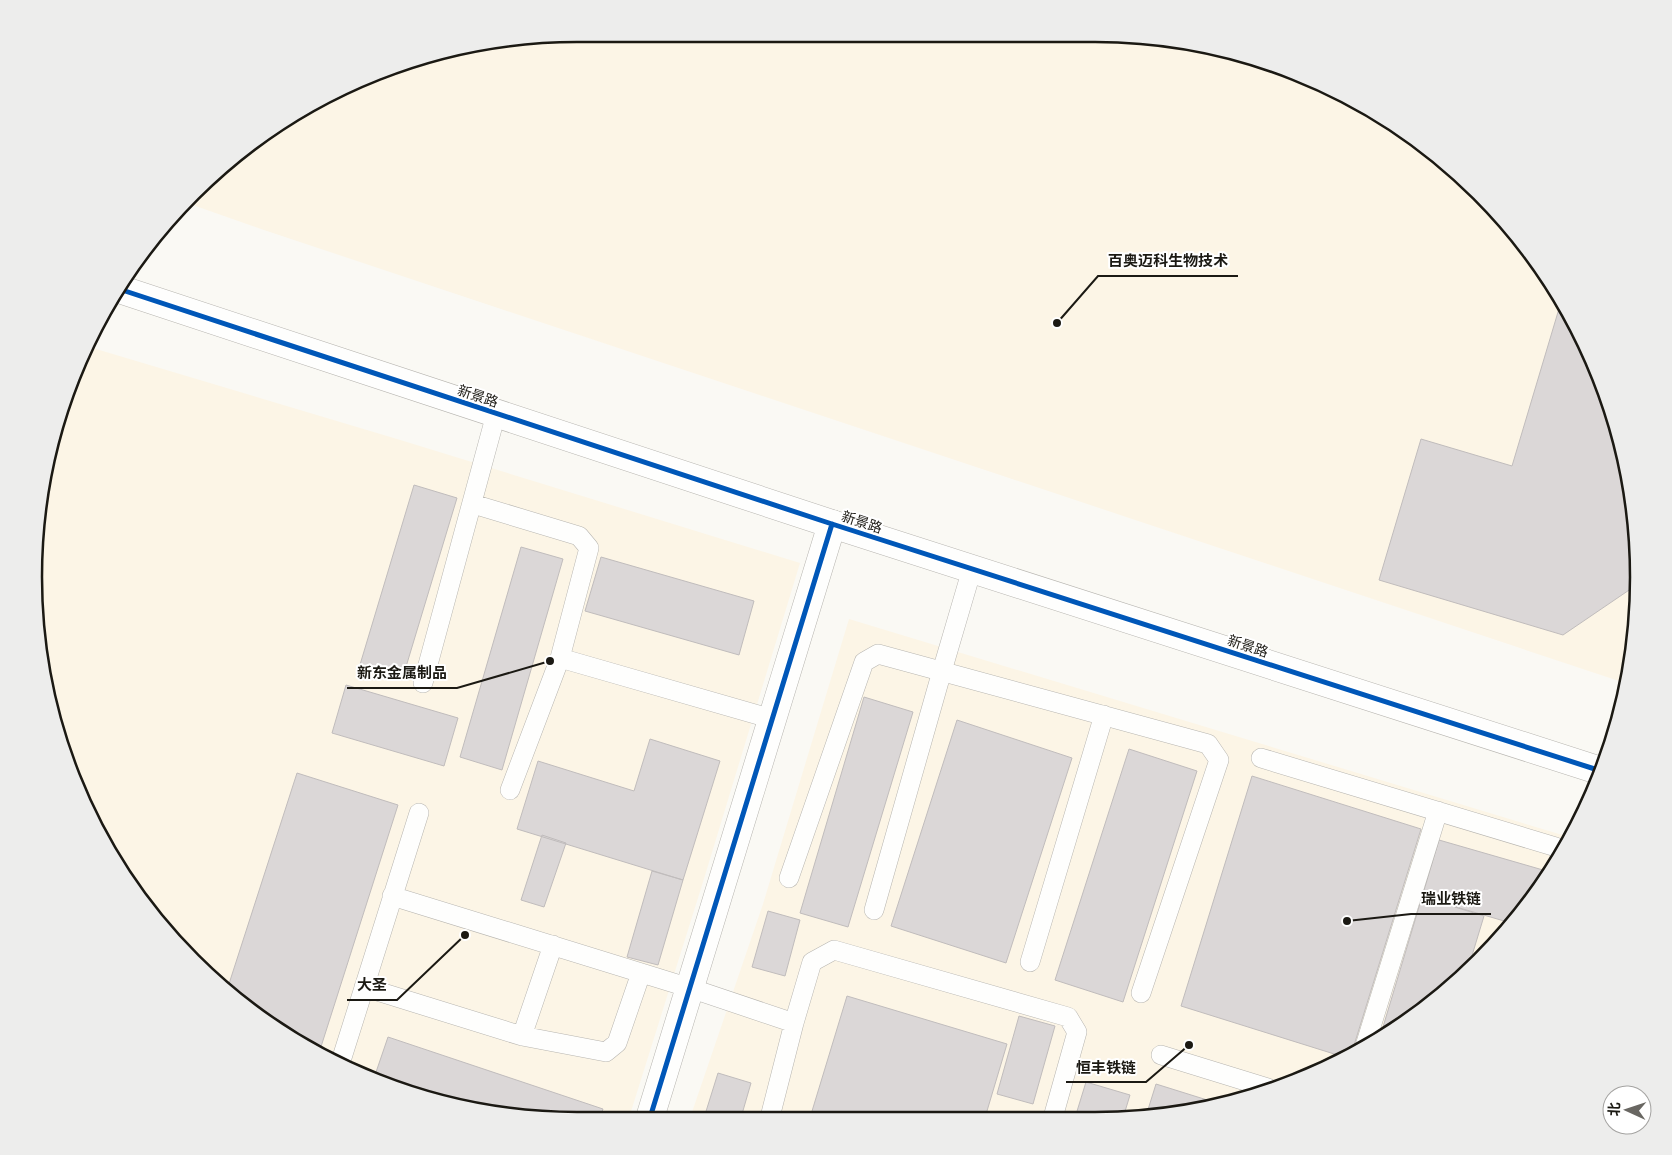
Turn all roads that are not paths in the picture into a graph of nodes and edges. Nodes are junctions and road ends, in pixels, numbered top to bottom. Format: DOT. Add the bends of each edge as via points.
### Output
graph roads {
  1 [pos="126,291"];
  2 [pos="496,414"];
  3 [pos="473,504"];
  4 [pos="832,524"];
  5 [pos="972,569"];
  6 [pos="560,658"];
  7 [pos="942,671"];
  8 [pos="423,683"];
  9 [pos="1104,715"];
  10 [pos="772,719"];
  11 [pos="1261,758"];
  12 [pos="1594,769"];
  13 [pos="510,790"];
  14 [pos="1438,811"];
  15 [pos="419,812"];
  16 [pos="1556,848"];
  17 [pos="789,878"];
  18 [pos="392,896"];
  19 [pos="874,910"];
  20 [pos="553,945"];
  21 [pos="1030,962"];
  22 [pos="640,973"];
  23 [pos="364,987"];
  24 [pos="690,988"];
  25 [pos="1141,993"];
  26 [pos="794,1023"];
  27 [pos="522,1036"];
  28 [pos="1368,1037"];
  29 [pos="1161,1055"];
  30 [pos="342,1057"];
  31 [pos="1260,1086"];
  32 [pos="652,1112"];
  33 [pos="771,1112"];
  34 [pos="1055,1112"];
  1 -- 2 [label="street, 新景路"];
  2 -- 3 [label="lane"];
  2 -- 4 [label="street, 新景路"];
  3 -- 6 [label="lane" via="579,536 588,548"];
  3 -- 8 [label="lane"];
  4 -- 5 [label="street, 新景路"];
  4 -- 10 [label="street"];
  5 -- 7 [label="lane"];
  5 -- 12 [label="street, 新景路"];
  6 -- 10 [label="lane"];
  6 -- 13 [label="lane"];
  7 -- 9 [label="lane"];
  7 -- 17 [label="lane" via="878,654 864,662"];
  7 -- 19 [label="lane"];
  9 -- 21 [label="lane"];
  9 -- 25 [label="lane" via="1208,744 1219,760"];
  10 -- 24 [label="street"];
  11 -- 14 [label="lane"];
  14 -- 16 [label="lane"];
  14 -- 28 [label="lane"];
  15 -- 18 [label="lane"];
  18 -- 20 [label="lane"];
  18 -- 23 [label="lane"];
  20 -- 22 [label="lane"];
  20 -- 27 [label="lane"];
  22 -- 24 [label="lane"];
  22 -- 27 [label="lane" via="617,1043 606,1052"];
  23 -- 27 [label="lane"];
  23 -- 30 [label="lane"];
  24 -- 26 [label="lane"];
  24 -- 32 [label="street"];
  26 -- 33 [label="lane"];
  26 -- 34 [label="lane" via="812,962 834,950 1068,1017 1077,1032"];
  29 -- 31 [label="lane"];
}
